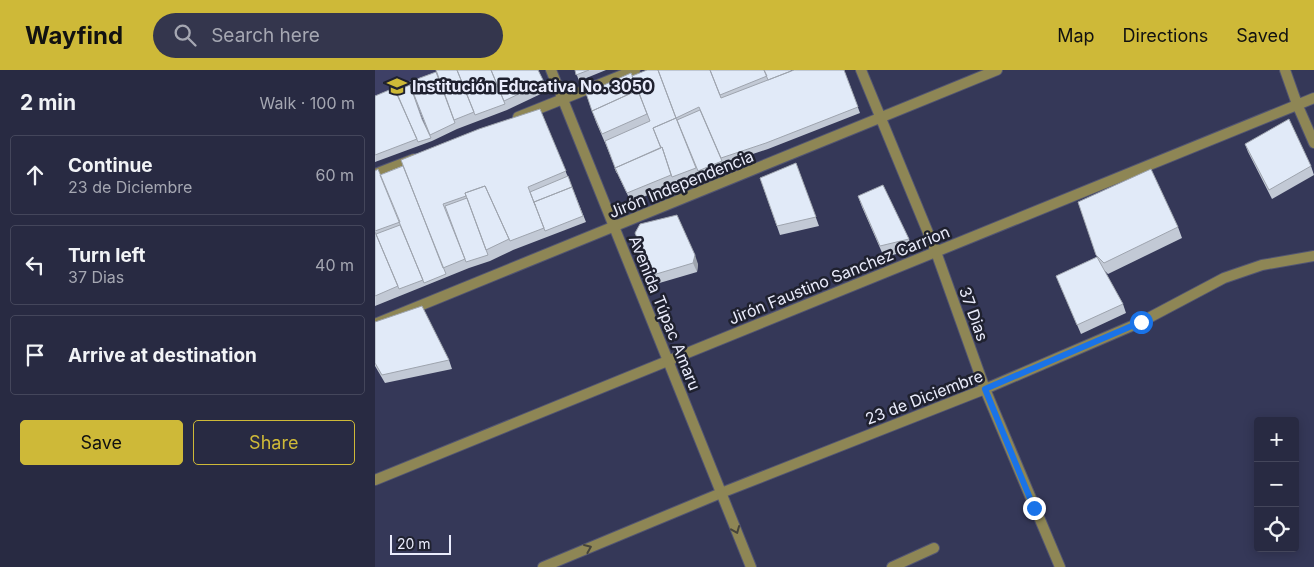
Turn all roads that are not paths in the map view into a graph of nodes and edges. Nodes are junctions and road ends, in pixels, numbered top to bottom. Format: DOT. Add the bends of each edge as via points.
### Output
graph roads {
  1 [pos="551,70"];
  2 [pos="635,70"];
  3 [pos="861,70"];
  4 [pos="997,70"];
  5 [pos="1285,70"];
  6 [pos="1314,98"];
  7 [pos="563,99"];
  8 [pos="1297,104"];
  9 [pos="881,119"];
  10 [pos="510,120"];
  11 [pos="1314,143"];
  12 [pos="420,156"];
  13 [pos="375,174"];
  14 [pos="615,228"];
  15 [pos="936,252"];
  16 [pos="1314,256"];
  17 [pos="375,324"];
  18 [pos="667,361"];
  19 [pos="985,389"];
  20 [pos="375,480"];
  21 [pos="721,492"];
  22 [pos="934,548"];
  23 [pos="543,567"];
  24 [pos="751,567"];
  25 [pos="892,567"];
  26 [pos="1060,567"];
  1 -- 7 [label="street, Avenida Túpac Amaru"];
  2 -- 7 [label="street"];
  3 -- 9 [label="street, 37 Dias"];
  4 -- 9 [label="street, Jirón Independencia"];
  5 -- 8 [label="street"];
  6 -- 8 [label="street, Jirón Faustino Sanchez Carrion"];
  7 -- 10 [label="street"];
  7 -- 14 [label="street, Avenida Túpac Amaru"];
  8 -- 11 [label="street"];
  8 -- 15 [label="street, Jirón Faustino Sanchez Carrion"];
  9 -- 14 [label="street, Jirón Independencia"];
  9 -- 15 [label="street, 37 Dias"];
  12 -- 13 [label="street"];
  14 -- 17 [label="street, Jirón Independencia"];
  14 -- 18 [label="street, Avenida Túpac Amaru"];
  15 -- 18 [label="street, Jirón Faustino Sanchez Carrion"];
  15 -- 19 [label="street, 37 Dias"];
  16 -- 19 [label="street, 23 de Diciembre" via="1262,265 1224,278 1141,322"];
  18 -- 20 [label="street, Jirón Faustino Sanchez Carrion"];
  18 -- 21 [label="street, Avenida Túpac Amaru"];
  19 -- 21 [label="street, 23 de Diciembre"];
  19 -- 26 [label="street, 37 Dias"];
  23 -- 21 [label="street, 23 de Diciembre, one-way"];
  21 -- 24 [label="street, Avenida Túpac Amaru, one-way"];
  22 -- 25 [label="street"];
}
